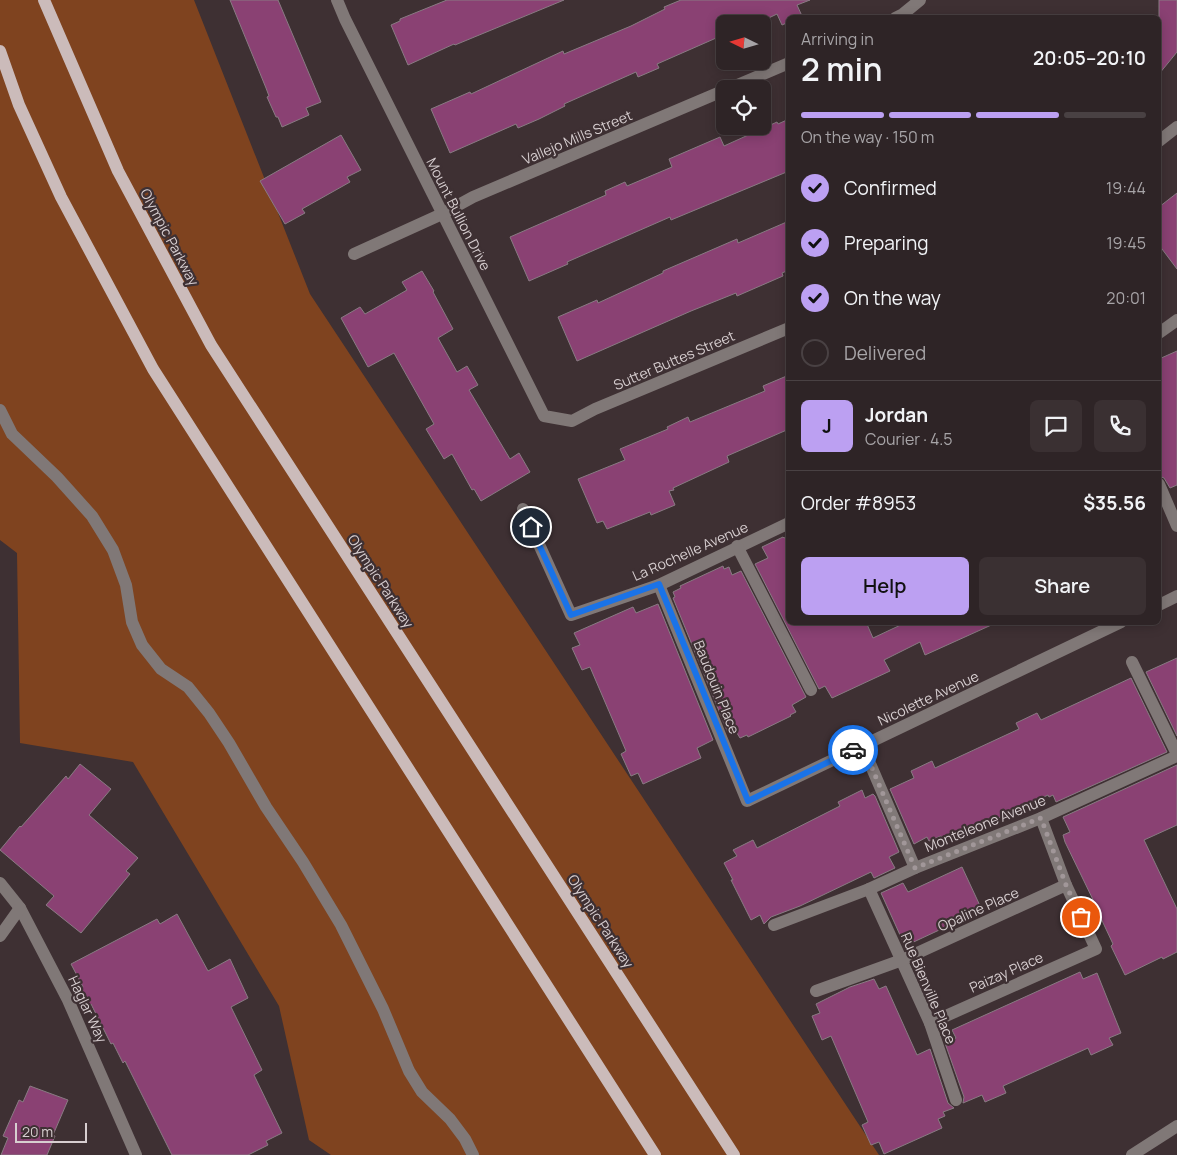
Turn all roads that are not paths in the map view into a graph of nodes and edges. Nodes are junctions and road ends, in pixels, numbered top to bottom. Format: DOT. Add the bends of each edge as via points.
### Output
graph roads {
  1 [pos="44,0"];
  2 [pos="337,0"];
  3 [pos="920,0"];
  4 [pos="901,15"];
  5 [pos="0,51"];
  6 [pos="786,64"];
  7 [pos="748,80"];
  8 [pos="716,93"];
  9 [pos="1177,128"];
  10 [pos="1161,140"];
  11 [pos="442,214"];
  12 [pos="354,254"];
  13 [pos="1177,320"];
  14 [pos="786,329"];
  15 [pos="1161,332"];
  16 [pos="0,410"];
  17 [pos="572,421"];
  18 [pos="1161,489"];
  19 [pos="523,510"];
  20 [pos="786,524"];
  21 [pos="1177,526"];
  22 [pos="737,546"];
  23 [pos="659,584"];
  24 [pos="1177,596"];
  25 [pos="1161,604"];
  26 [pos="1115,625"];
  27 [pos="1132,662"];
  28 [pos="810,690"];
  29 [pos="862,745"];
  30 [pos="1177,755"];
  31 [pos="748,801"];
  32 [pos="1041,818"];
  33 [pos="915,868"];
  34 [pos="0,883"];
  35 [pos="1066,885"];
  36 [pos="869,889"];
  37 [pos="20,908"];
  38 [pos="774,925"];
  39 [pos="0,936"];
  40 [pos="902,960"];
  41 [pos="816,991"];
  42 [pos="930,1023"];
  43 [pos="956,1100"];
  44 [pos="1177,1126"];
  45 [pos="136,1155"];
  46 [pos="473,1155"];
  47 [pos="656,1155"];
  48 [pos="734,1155"];
  49 [pos="1132,1155"];
  1 -- 48 [label="main road, Olympic Parkway" via="118,171 211,345"];
  2 -- 11 [label="street, Mount Bullion Drive"];
  3 -- 4 [label="street"];
  5 -- 47 [label="main road" via="19,105 61,197 153,369"];
  6 -- 7 [label="street, Vallejo Mills Street"];
  8 -- 11 [label="street, Vallejo Mills Street" via="473,197"];
  9 -- 10 [label="street"];
  11 -- 12 [label="street, Vallejo Mills Street"];
  11 -- 17 [label="street, Mount Bullion Drive" via="544,416"];
  13 -- 15 [label="street"];
  14 -- 17 [label="street, Sutter Buttes Street"];
  16 -- 46 [label="street" via="12,434 92,516 113,550 126,585 132,622 142,645 161,669 188,687 209,713 341,925 383,1009 409,1071 422,1092 450,1120"];
  18 -- 21 [label="street"];
  19 -- 23 [label="street, La Rochelle Avenue" via="571,615"];
  20 -- 22 [label="street, La Rochelle Avenue"];
  22 -- 23 [label="street, La Rochelle Avenue"];
  22 -- 28 [label="street"];
  23 -- 31 [label="street, Baudouin Place"];
  24 -- 25 [label="street"];
  26 -- 29 [label="street, Nicolette Avenue"];
  27 -- 30 [label="street"];
  29 -- 31 [label="street, Nicolette Avenue"];
  29 -- 33 [label="street"];
  30 -- 32 [label="street, Monteleone Avenue"];
  32 -- 33 [label="street, Monteleone Avenue"];
  32 -- 35 [label="street"];
  33 -- 36 [label="street, Monteleone Avenue"];
  34 -- 37 [label="street, Haglar Way"];
  35 -- 40 [label="street, Opaline Place"];
  35 -- 42 [label="street, Paizay Place" via="1096,949"];
  36 -- 38 [label="street, Monteleone Avenue"];
  36 -- 40 [label="street, Rue Bienville Place"];
  37 -- 39 [label="street"];
  37 -- 45 [label="street, Haglar Way" via="68,1000"];
  40 -- 41 [label="street, Opaline Place"];
  40 -- 42 [label="street, Rue Bienville Place"];
  42 -- 43 [label="street, Rue Bienville Place"];
  44 -- 49 [label="street"];
}
